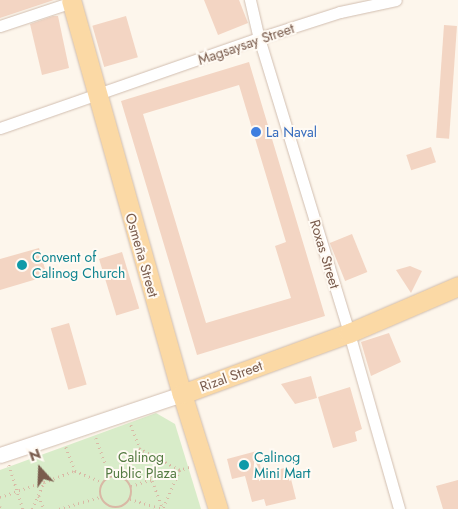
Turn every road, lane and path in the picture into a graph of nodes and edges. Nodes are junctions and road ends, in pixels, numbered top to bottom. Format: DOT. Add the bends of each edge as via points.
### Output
graph roads {
  1 [pos="250,0"];
  2 [pos="396,0"];
  3 [pos="72,1"];
  4 [pos="0,26"];
  5 [pos="259,38"];
  6 [pos="97,95"];
  7 [pos="0,128"];
  8 [pos="458,286"];
  9 [pos="349,333"];
  10 [pos="182,394"];
  11 [pos="126,412"];
  12 [pos="90,424"];
  13 [pos="61,434"];
  14 [pos="140,448"];
  15 [pos="3,454"];
  16 [pos="203,462"];
  17 [pos="180,470"];
  18 [pos="75,471"];
  19 [pos="110,476"];
  20 [pos="123,477"];
  21 [pos="152,479"];
  22 [pos="44,482"];
  23 [pos="102,482"];
  24 [pos="131,486"];
  25 [pos="18,491"];
  26 [pos="38,495"];
  27 [pos="0,497"];
  28 [pos="100,497"];
  29 [pos="130,499"];
  30 [pos="0,507"];
  31 [pos="107,508"];
  32 [pos="121,508"];
  33 [pos="4,509"];
  34 [pos="23,509"];
  35 [pos="32,509"];
  36 [pos="44,509"];
  37 [pos="59,509"];
  38 [pos="162,509"];
  39 [pos="218,509"];
  40 [pos="399,509"];
  1 -- 5 [label="street, Roxas Street"];
  2 -- 5 [label="street, Magsaysay Street" via="340,12"];
  3 -- 4 [label="street"];
  3 -- 6 [label="main road, Osmeña Street"];
  5 -- 6 [label="street, Magsaysay Street"];
  5 -- 9 [label="street, Roxas Street"];
  6 -- 7 [label="street, Magsaysay Street"];
  6 -- 10 [label="main road, Osmeña Street"];
  8 -- 9 [label="main road, Rizal Street"];
  9 -- 10 [label="main road, Rizal Street"];
  9 -- 40 [label="street, Roxas Street"];
  10 -- 11 [label="street, Rizal Street"];
  10 -- 16 [label="main road, Osmeña Street"];
  11 -- 12 [label="street, Rizal Street"];
  11 -- 14 [label="path"];
  12 -- 13 [label="street, Rizal Street"];
  12 -- 19 [label="path"];
  13 -- 15 [label="street, Rizal Street"];
  13 -- 18 [label="path"];
  14 -- 17 [label="path"];
  14 -- 20 [label="path"];
  14 -- 21 [label="path"];
  15 -- 25 [label="path"];
  16 -- 17 [label="path"];
  16 -- 39 [label="main road, Osmeña Street"];
  17 -- 21 [label="path"];
  17 -- 38 [label="path"];
  18 -- 22 [label="path"];
  18 -- 23 [label="path"];
  19 -- 20 [label="path"];
  19 -- 23 [label="path"];
  20 -- 24 [label="path"];
  21 -- 24 [label="path"];
  21 -- 38 [label="path"];
  22 -- 25 [label="path"];
  22 -- 26 [label="path"];
  23 -- 28 [label="path"];
  24 -- 29 [label="path"];
  25 -- 27 [label="path"];
  25 -- 34 [label="path"];
  26 -- 35 [label="path"];
  26 -- 36 [label="path"];
  28 -- 31 [label="path"];
  28 -- 37 [label="path"];
  29 -- 32 [label="path"];
  29 -- 38 [label="path"];
  30 -- 33 [label="path"];
  31 -- 32 [label="path"];
}
